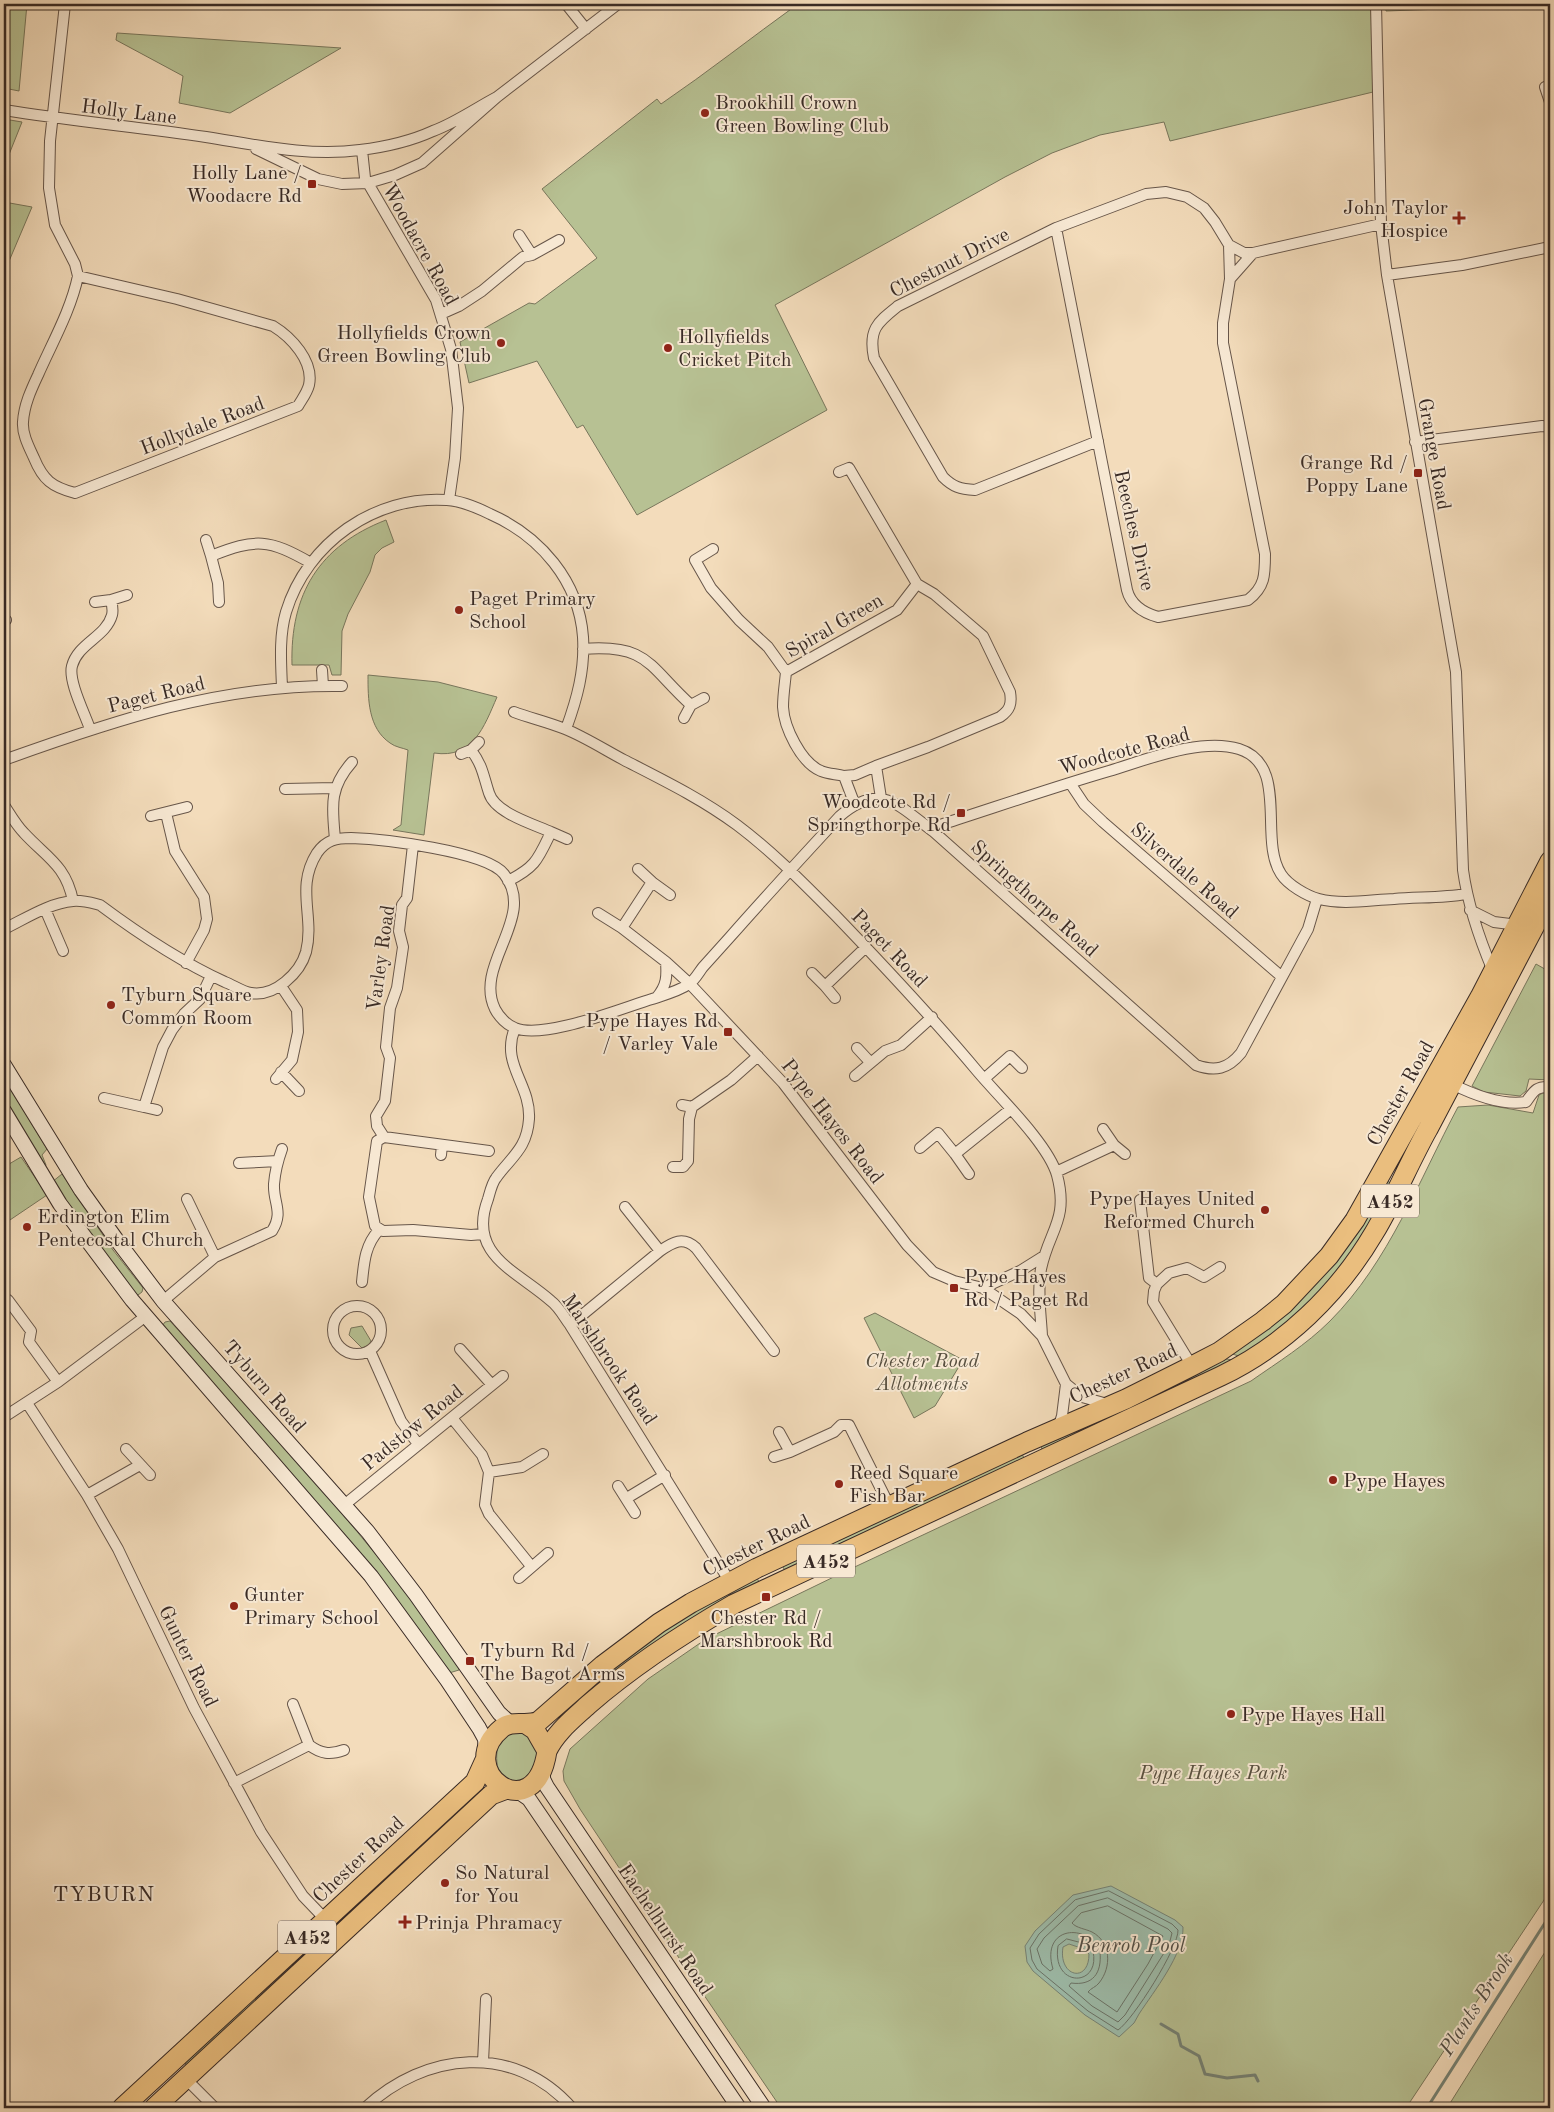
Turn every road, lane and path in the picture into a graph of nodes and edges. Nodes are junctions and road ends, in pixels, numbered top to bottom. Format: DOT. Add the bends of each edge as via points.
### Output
graph roads {
  1 [pos="65,4"];
  2 [pos="566,4"];
  3 [pos="618,4"];
  4 [pos="1376,4"];
  5 [pos="586,29"];
  6 [pos="1545,87"];
  7 [pos="496,97"];
  8 [pos="1550,102"];
  9 [pos="4,110"];
  10 [pos="53,119"];
  11 [pos="250,146"];
  12 [pos="362,150"];
  13 [pos="368,182"];
  14 [pos="1380,224"];
  15 [pos="1056,228"];
  16 [pos="519,235"];
  17 [pos="559,240"];
  18 [pos="1229,246"];
  19 [pos="1550,247"];
  20 [pos="1252,254"];
  21 [pos="532,255"];
  22 [pos="78,276"];
  23 [pos="1387,276"];
  24 [pos="1230,279"];
  25 [pos="441,314"];
  26 [pos="1550,427"];
  27 [pos="1098,441"];
  28 [pos="1415,442"];
  29 [pos="839,472"];
  30 [pos="449,500"];
  31 [pos="206,540"];
  32 [pos="713,549"];
  33 [pos="211,556"];
  34 [pos="311,562"];
  35 [pos="917,584"];
  36 [pos="127,595"];
  37 [pos="111,600"];
  38 [pos="95,602"];
  39 [pos="219,602"];
  40 [pos="583,649"];
  41 [pos="322,670"];
  42 [pos="786,672"];
  43 [pos="322,686"];
  44 [pos="342,686"];
  45 [pos="282,687"];
  46 [pos="704,698"];
  47 [pos="691,705"];
  48 [pos="514,712"];
  49 [pos="684,718"];
  50 [pos="90,729"];
  51 [pos="566,729"];
  52 [pos="479,742"];
  53 [pos="471,750"];
  54 [pos="461,754"];
  55 [pos="4,760"];
  56 [pos="352,762"];
  57 [pos="876,766"];
  58 [pos="844,776"];
  59 [pos="1070,782"];
  60 [pos="335,788"];
  61 [pos="285,789"];
  62 [pos="881,798"];
  63 [pos="4,805"];
  64 [pos="855,805"];
  65 [pos="187,806"];
  66 [pos="166,813"];
  67 [pos="151,816"];
  68 [pos="551,832"];
  69 [pos="934,832"];
  70 [pos="567,839"];
  71 [pos="331,840"];
  72 [pos="413,845"];
  73 [pos="1550,861"];
  74 [pos="638,869"];
  75 [pos="790,870"];
  76 [pos="508,881"];
  77 [pos="652,882"];
  78 [pos="1466,894"];
  79 [pos="670,895"];
  80 [pos="1317,899"];
  81 [pos="73,900"];
  82 [pos="1544,903"];
  83 [pos="45,909"];
  84 [pos="1470,910"];
  85 [pos="598,913"];
  86 [pos="1518,925"];
  87 [pos="622,928"];
  88 [pos="4,929"];
  89 [pos="866,947"];
  90 [pos="63,951"];
  91 [pos="666,962"];
  92 [pos="186,963"];
  93 [pos="1493,971"];
  94 [pos="812,973"];
  95 [pos="212,976"];
  96 [pos="1282,977"];
  97 [pos="690,984"];
  98 [pos="281,986"];
  99 [pos="825,986"];
  100 [pos="657,998"];
  101 [pos="835,998"];
  102 [pos="1487,1001"];
  103 [pos="932,1017"];
  104 [pos="515,1028"];
  105 [pos="857,1048"];
  106 [pos="758,1056"];
  107 [pos="870,1062"];
  108 [pos="4,1065"];
  109 [pos="1022,1068"];
  110 [pos="855,1076"];
  111 [pos="984,1079"];
  112 [pos="1452,1084"];
  113 [pos="1550,1086"];
  114 [pos="299,1091"];
  115 [pos="104,1098"];
  116 [pos="682,1105"];
  117 [pos="144,1107"];
  118 [pos="692,1107"];
  119 [pos="1011,1109"];
  120 [pos="157,1110"];
  121 [pos="4,1111"];
  122 [pos="1103,1129"];
  123 [pos="384,1137"];
  124 [pos="1114,1146"];
  125 [pos="920,1148"];
  126 [pos="282,1149"];
  127 [pos="489,1151"];
  128 [pos="955,1154"];
  129 [pos="1125,1154"];
  130 [pos="278,1161"];
  131 [pos="239,1163"];
  132 [pos="673,1167"];
  133 [pos="1056,1172"];
  134 [pos="1381,1172"];
  135 [pos="969,1174"];
  136 [pos="1400,1182"];
  137 [pos="188,1199"];
  138 [pos="1140,1200"];
  139 [pos="624,1207"];
  140 [pos="379,1230"];
  141 [pos="483,1234"];
  142 [pos="660,1252"];
  143 [pos="1044,1256"];
  144 [pos="215,1257"];
  145 [pos="1220,1267"];
  146 [pos="362,1282"];
  147 [pos="1157,1284"];
  148 [pos="983,1288"];
  149 [pos="163,1300"];
  150 [pos="5,1301"];
  151 [pos="146,1316"];
  152 [pos="570,1324"];
  153 [pos="1042,1336"];
  154 [pos="460,1349"];
  155 [pos="370,1351"];
  156 [pos="774,1352"];
  157 [pos="1192,1366"];
  158 [pos="503,1376"];
  159 [pos="58,1382"];
  160 [pos="1066,1384"];
  161 [pos="492,1385"];
  162 [pos="1119,1402"];
  163 [pos="27,1403"];
  164 [pos="4,1417"];
  165 [pos="1135,1417"];
  166 [pos="452,1418"];
  167 [pos="1058,1428"];
  168 [pos="779,1432"];
  169 [pos="1027,1442"];
  170 [pos="418,1444"];
  171 [pos="126,1449"];
  172 [pos="790,1452"];
  173 [pos="543,1454"];
  174 [pos="774,1457"];
  175 [pos="1037,1462"];
  176 [pos="140,1465"];
  177 [pos="489,1472"];
  178 [pos="150,1475"];
  179 [pos="665,1475"];
  180 [pos="618,1486"];
  181 [pos="88,1495"];
  182 [pos="626,1498"];
  183 [pos="344,1506"];
  184 [pos="890,1507"];
  185 [pos="635,1513"];
  186 [pos="548,1553"];
  187 [pos="531,1566"];
  188 [pos="519,1578"];
  189 [pos="730,1582"];
  190 [pos="293,1704"];
  191 [pos="518,1724"];
  192 [pos="309,1745"];
  193 [pos="344,1750"];
  194 [pos="486,1756"];
  195 [pos="545,1760"];
  196 [pos="234,1783"];
  197 [pos="511,1790"];
  198 [pos="326,1920"];
  199 [pos="241,1998"];
  200 [pos="486,1999"];
  201 [pos="255,2015"];
  202 [pos="483,2062"];
  203 [pos="171,2063"];
  204 [pos="186,2079"];
  205 [pos="122,2108"];
  206 [pos="154,2108"];
  207 [pos="215,2108"];
  208 [pos="365,2108"];
  209 [pos="572,2108"];
  210 [pos="739,2108"];
  211 [pos="764,2108"];
  1 -- 10 [label="street"];
  2 -- 5 [label="street"];
  3 -- 5 [label="street, Holly Lane"];
  4 -- 14 [label="street, Grange Road"];
  5 -- 7 [label="street, Holly Lane"];
  6 -- 8 [label="street"];
  7 -- 12 [label="street, Holly Lane" via="435,131"];
  7 -- 13 [label="street, Holly Lane" via="422,162 395,175"];
  9 -- 10 [label="street, Holly Lane"];
  10 -- 11 [label="street, Holly Lane" via="206,137"];
  10 -- 22 [label="street" via="51,208 55,225"];
  11 -- 12 [label="street, Holly Lane" via="311,151"];
  11 -- 13 [label="street, Holly Lane" via="318,179 342,184"];
  12 -- 13 [label="street, Woodacre Road"];
  13 -- 25 [label="street, Woodacre Road" via="432,292"];
  14 -- 20 [label="street"];
  14 -- 23 [label="street, Grange Road"];
  15 -- 18 [label="street, Chestnut Drive" via="1146,194 1166,192 1187,197 1204,208"];
  15 -- 27 [label="street, Beeches Drive"];
  15 -- 27 [label="street, Chestnut Drive" via="898,306 879,321 873,335 874,358 944,477 961,489 975,490"];
  16 -- 21 [label="street"];
  17 -- 21 [label="street"];
  18 -- 20 [label="street"];
  18 -- 24 [label="street, Beeches Drive"];
  19 -- 23 [label="street"];
  20 -- 24 [label="street"];
  21 -- 25 [label="street" via="523,257 482,291"];
  22 -- 22 [label="street, Hollydale Road" via="273,326 286,334 304,360 309,383 305,394 298,406 75,492 55,487 38,468 22,424 26,403 72,298"];
  23 -- 28 [label="street, Grange Road"];
  24 -- 27 [label="street, Beeches Drive" via="1223,343 1264,554 1265,574 1257,593 1248,600 1158,617 1137,607 1127,590"];
  25 -- 30 [label="street, Woodacre Road" via="451,349 458,397"];
  26 -- 28 [label="street"];
  28 -- 78 [label="street, Grange Road" via="1456,672 1462,862"];
  29 -- 35 [label="street" via="849,468"];
  30 -- 34 [label="street" via="399,505 360,519 332,540"];
  30 -- 40 [label="street" via="508,521 545,550 569,587 580,622"];
  31 -- 33 [label="street"];
  32 -- 42 [label="street" via="695,560 711,588 768,647"];
  33 -- 34 [label="street" via="235,546 261,543 285,548"];
  33 -- 39 [label="street"];
  34 -- 45 [label="street" via="299,581 282,630"];
  35 -- 42 [label="street, Spiral Green" via="897,610"];
  35 -- 57 [label="street" via="934,594 983,636 1010,692 1009,710 972,729"];
  36 -- 37 [label="street"];
  37 -- 38 [label="street"];
  37 -- 50 [label="street" via="112,614 107,625 79,651 72,667 72,679"];
  40 -- 47 [label="street" via="620,649 637,654 654,666"];
  40 -- 51 [label="street" via="580,685"];
  41 -- 43 [label="street"];
  42 -- 58 [label="street" via="783,709 791,737 811,765"];
  43 -- 44 [label="street, Paget Road"];
  43 -- 45 [label="street, Paget Road"];
  45 -- 50 [label="street, Paget Road" via="190,702"];
  46 -- 47 [label="street"];
  47 -- 49 [label="street"];
  48 -- 51 [label="street, Paget Road"];
  50 -- 55 [label="street, Paget Road"];
  51 -- 75 [label="street, Paget Road" via="682,789 736,824"];
  52 -- 53 [label="street"];
  53 -- 54 [label="street"];
  53 -- 68 [label="street" via="484,770 489,795 496,805"];
  56 -- 60 [label="street" via="340,775"];
  57 -- 58 [label="street"];
  57 -- 62 [label="street"];
  58 -- 64 [label="street"];
  59 -- 69 [label="street, Woodcote Road" via="943,824"];
  59 -- 80 [label="street, Woodcote Road" via="1177,751 1208,746 1239,749 1262,767 1268,783 1272,842 1282,875"];
  59 -- 96 [label="street, Silverdale Road" via="1084,804 1103,822"];
  60 -- 61 [label="street"];
  60 -- 71 [label="street"];
  62 -- 64 [label="street"];
  62 -- 69 [label="street, Springthorpe Road" via="901,807"];
  63 -- 81 [label="street" via="24,833 57,864"];
  64 -- 75 [label="street" via="840,816"];
  65 -- 66 [label="street"];
  66 -- 67 [label="street"];
  66 -- 92 [label="street" via="175,851 204,898 207,919"];
  68 -- 70 [label="street"];
  68 -- 76 [label="street" via="531,868"];
  69 -- 96 [label="street, Springthorpe Road" via="1196,1064 1219,1069 1234,1062"];
  71 -- 72 [label="street" via="351,838"];
  71 -- 98 [label="street" via="322,846 309,866 305,955"];
  72 -- 76 [label="street" via="484,861 497,867"];
  72 -- 123 [label="street, Varley Road" via="407,898 402,905 399,931 403,947 397,988 390,1008 386,1047 390,1058 385,1101 376,1116 377,1126"];
  73 -- 82 [label="highway, Chester Road / A452"];
  74 -- 77 [label="street"];
  75 -- 89 [label="street, Paget Road"];
  75 -- 97 [label="street"];
  76 -- 104 [label="street" via="513,893 514,915 494,968 492,998 503,1019"];
  77 -- 79 [label="street"];
  77 -- 87 [label="street"];
  78 -- 80 [label="street, Woodcote Road" via="1354,901"];
  78 -- 84 [label="street, Grange Road"];
  80 -- 96 [label="street, Springthorpe Road" via="1308,929"];
  81 -- 83 [label="street"];
  81 -- 92 [label="street" via="100,905"];
  82 -- 86 [label="highway, Chester Road / A452"];
  82 -- 102 [label="highway, Chester Road / A452"];
  83 -- 88 [label="street"];
  83 -- 90 [label="street"];
  84 -- 86 [label="street" via="1494,922"];
  84 -- 93 [label="street, Grange Road"];
  85 -- 87 [label="street, Pype Hayes Road"];
  86 -- 93 [label="highway, Chester Road / A452"];
  87 -- 91 [label="street, Pype Hayes Road"];
  89 -- 99 [label="street"];
  89 -- 103 [label="street, Paget Road"];
  91 -- 97 [label="street, Pype Hayes Road"];
  91 -- 100 [label="street" via="667,980"];
  92 -- 95 [label="street"];
  93 -- 102 [label="highway, Chester Road / A452"];
  94 -- 99 [label="street"];
  95 -- 98 [label="street" via="252,993"];
  95 -- 117 [label="street" via="200,999 184,1014 163,1047"];
  97 -- 100 [label="street"];
  97 -- 106 [label="street, Pype Hayes Road"];
  98 -- 114 [label="street" via="297,1010 298,1032 292,1060 278,1075"];
  99 -- 101 [label="street"];
  100 -- 104 [label="street" via="544,1030"];
  102 -- 112 [label="highway, Chester Road / A452"];
  102 -- 134 [label="highway, Chester Road / A452"];
  103 -- 107 [label="street" via="901,1045 885,1050"];
  103 -- 111 [label="street, Paget Road"];
  104 -- 141 [label="street" via="510,1053 526,1093 529,1122 521,1149 495,1179 483,1212"];
  105 -- 107 [label="street"];
  106 -- 118 [label="street" via="732,1080"];
  106 -- 148 [label="street, Pype Hayes Road" via="794,1094 924,1265 942,1276"];
  107 -- 110 [label="street"];
  108 -- 149 [label="main road, Tyburn Road" via="81,1190"];
  109 -- 111 [label="street" via="1010,1056"];
  111 -- 119 [label="street, Paget Road"];
  112 -- 113 [label="street" via="1489,1099 1521,1103 1526,1102 1536,1088"];
  112 -- 136 [label="highway, Chester Road / A452"];
  115 -- 117 [label="street"];
  116 -- 118 [label="street"];
  117 -- 120 [label="street"];
  118 -- 132 [label="street" via="688,1161 683,1167"];
  119 -- 128 [label="street"];
  119 -- 133 [label="street, Paget Road" via="1044,1150"];
  121 -- 151 [label="main road" via="60,1204"];
  122 -- 124 [label="street"];
  123 -- 127 [label="street" via="442,1150"];
  123 -- 140 [label="street" via="376,1141 369,1197 375,1226"];
  124 -- 129 [label="street"];
  124 -- 133 [label="street"];
  125 -- 128 [label="street" via="938,1133"];
  126 -- 130 [label="street"];
  128 -- 135 [label="street"];
  130 -- 131 [label="street"];
  130 -- 144 [label="street" via="274,1186 278,1222 272,1231"];
  133 -- 143 [label="street, Paget Road" via="1062,1201 1060,1216"];
  134 -- 136 [label="highway"];
  134 -- 157 [label="highway, Chester Road / A452" via="1355,1220 1303,1286 1263,1322 1220,1352"];
  136 -- 165 [label="highway, Chester Road / A452" via="1351,1270 1325,1300 1268,1350 1242,1366"];
  137 -- 144 [label="street"];
  138 -- 147 [label="street" via="1149,1278"];
  139 -- 142 [label="street"];
  140 -- 141 [label="street"];
  140 -- 146 [label="street" via="366,1251"];
  141 -- 152 [label="street, Marshbrook Road" via="486,1245 496,1257 553,1302"];
  142 -- 152 [label="street"];
  142 -- 156 [label="street" via="676,1241 692,1245"];
  143 -- 148 [label="street" via="1020,1272"];
  143 -- 153 [label="street, Paget Road" via="1039,1288"];
  144 -- 149 [label="street"];
  145 -- 147 [label="street" via="1204,1277 1187,1268 1169,1273"];
  147 -- 157 [label="street" via="1153,1302"];
  148 -- 153 [label="street, Pype Hayes Road" via="1021,1314"];
  149 -- 151 [label="main road"];
  149 -- 183 [label="main road, Tyburn Road"];
  150 -- 159 [label="street" via="31,1330 29,1342"];
  151 -- 159 [label="street"];
  151 -- 194 [label="main road" via="371,1576 470,1714 485,1740"];
  152 -- 179 [label="street, Marshbrook Road"];
  153 -- 160 [label="street, Pype Hayes Road"];
  154 -- 161 [label="street"];
  155 -- 155 [label="street" via="348,1352 334,1338 333,1327 345,1309 358,1306 370,1309 378,1317 382,1330"];
  155 -- 170 [label="street" via="400,1421"];
  157 -- 162 [label="highway, Chester Road / A452"];
  158 -- 161 [label="street, Padstow Road"];
  159 -- 163 [label="street"];
  160 -- 162 [label="street, Pype Hayes Road" via="1082,1397"];
  160 -- 167 [label="street"];
  161 -- 166 [label="street, Padstow Road"];
  162 -- 165 [label="highway"];
  162 -- 167 [label="highway, Chester Road / A452"];
  163 -- 164 [label="street"];
  163 -- 181 [label="street, Gunter Road"];
  165 -- 175 [label="highway, Chester Road / A452"];
  166 -- 170 [label="street, Padstow Road"];
  166 -- 177 [label="street" via="482,1455"];
  167 -- 169 [label="highway, Chester Road / A452"];
  168 -- 172 [label="street"];
  169 -- 175 [label="highway"];
  169 -- 184 [label="highway, Chester Road / A452"];
  170 -- 183 [label="street, Padstow Road"];
  171 -- 176 [label="street"];
  172 -- 174 [label="street"];
  172 -- 184 [label="street" via="834,1432 841,1425 849,1425"];
  173 -- 177 [label="street" via="522,1467"];
  175 -- 195 [label="highway, Chester Road / A452" via="734,1604 679,1636 618,1679 565,1726 551,1743"];
  176 -- 178 [label="street"];
  176 -- 181 [label="street"];
  177 -- 187 [label="street" via="485,1505 489,1514"];
  179 -- 182 [label="street"];
  179 -- 189 [label="street, Marshbrook Road"];
  180 -- 182 [label="street"];
  181 -- 196 [label="street, Gunter Road"];
  182 -- 185 [label="street"];
  183 -- 191 [label="main road, Tyburn Road" via="416,1595 499,1713"];
  184 -- 189 [label="highway, Chester Road / A452"];
  186 -- 187 [label="street"];
  187 -- 188 [label="street"];
  189 -- 191 [label="highway, Chester Road / A452" via="659,1623 603,1665 534,1724"];
  190 -- 192 [label="street"];
  191 -- 194 [label="highway" via="496,1734"];
  191 -- 195 [label="highway" via="535,1730"];
  192 -- 193 [label="street" via="330,1755"];
  192 -- 196 [label="street"];
  194 -- 197 [label="highway" via="494,1782"];
  194 -- 198 [label="highway, Chester Road / A452" via="475,1782"];
  195 -- 197 [label="highway" via="538,1778 530,1786"];
  195 -- 211 [label="main road, Eachelhurst Road" via="543,1779 547,1787"];
  196 -- 198 [label="street, Gunter Road" via="303,1896"];
  197 -- 201 [label="highway, A452" via="491,1795"];
  197 -- 210 [label="main road, Eachelhurst Road" via="529,1799"];
  198 -- 199 [label="highway, Chester Road / A452"];
  199 -- 201 [label="highway"];
  199 -- 203 [label="highway, Chester Road / A452"];
  200 -- 202 [label="street"];
  201 -- 204 [label="highway, A452"];
  202 -- 208 [label="street" via="434,2067 416,2074"];
  202 -- 209 [label="street" via="533,2076"];
  203 -- 204 [label="highway"];
  203 -- 205 [label="highway, Chester Road / A452"];
  204 -- 206 [label="highway, A452"];
  204 -- 207 [label="street"];
}
